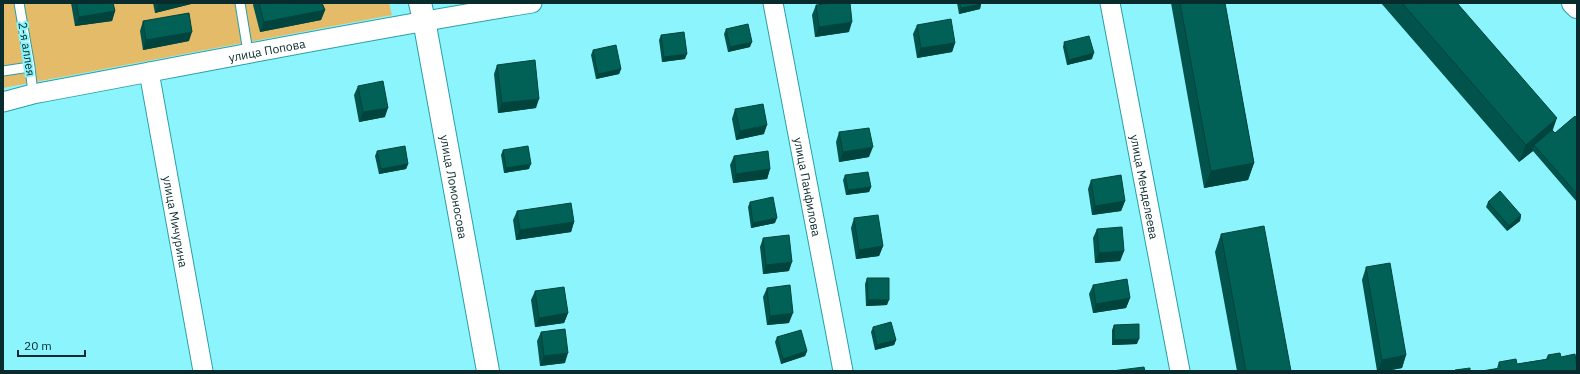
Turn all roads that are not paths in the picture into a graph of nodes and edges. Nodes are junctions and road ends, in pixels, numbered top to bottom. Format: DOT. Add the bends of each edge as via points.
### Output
graph roads {
  1 [pos="19,3"];
  2 [pos="240,3"];
  3 [pos="532,3"];
  4 [pos="772,3"];
  5 [pos="1110,3"];
  6 [pos="1574,3"];
  7 [pos="1577,7"];
  8 [pos="422,12"];
  9 [pos="248,52"];
  10 [pos="30,67"];
  11 [pos="3,71"];
  12 [pos="149,72"];
  13 [pos="33,94"];
  14 [pos="3,102"];
  15 [pos="203,371"];
  16 [pos="488,371"];
  17 [pos="843,371"];
  18 [pos="1180,371"];
  1 -- 10 [label="lane, 2-я аллея"];
  2 -- 9 [label="lane"];
  3 -- 8 [label="street, улица Попова"];
  4 -- 17 [label="street, улица Панфилова"];
  5 -- 18 [label="street, улица Менделеева"];
  6 -- 7 [label="street"];
  8 -- 9 [label="street, улица Попова"];
  8 -- 16 [label="street, улица Ломоносова"];
  9 -- 12 [label="street, улица Попова"];
  10 -- 11 [label="lane"];
  10 -- 13 [label="lane, 2-я аллея"];
  12 -- 13 [label="street, улица Попова"];
  12 -- 15 [label="street, улица Мичурина"];
  13 -- 14 [label="street, улица Попова"];
}
